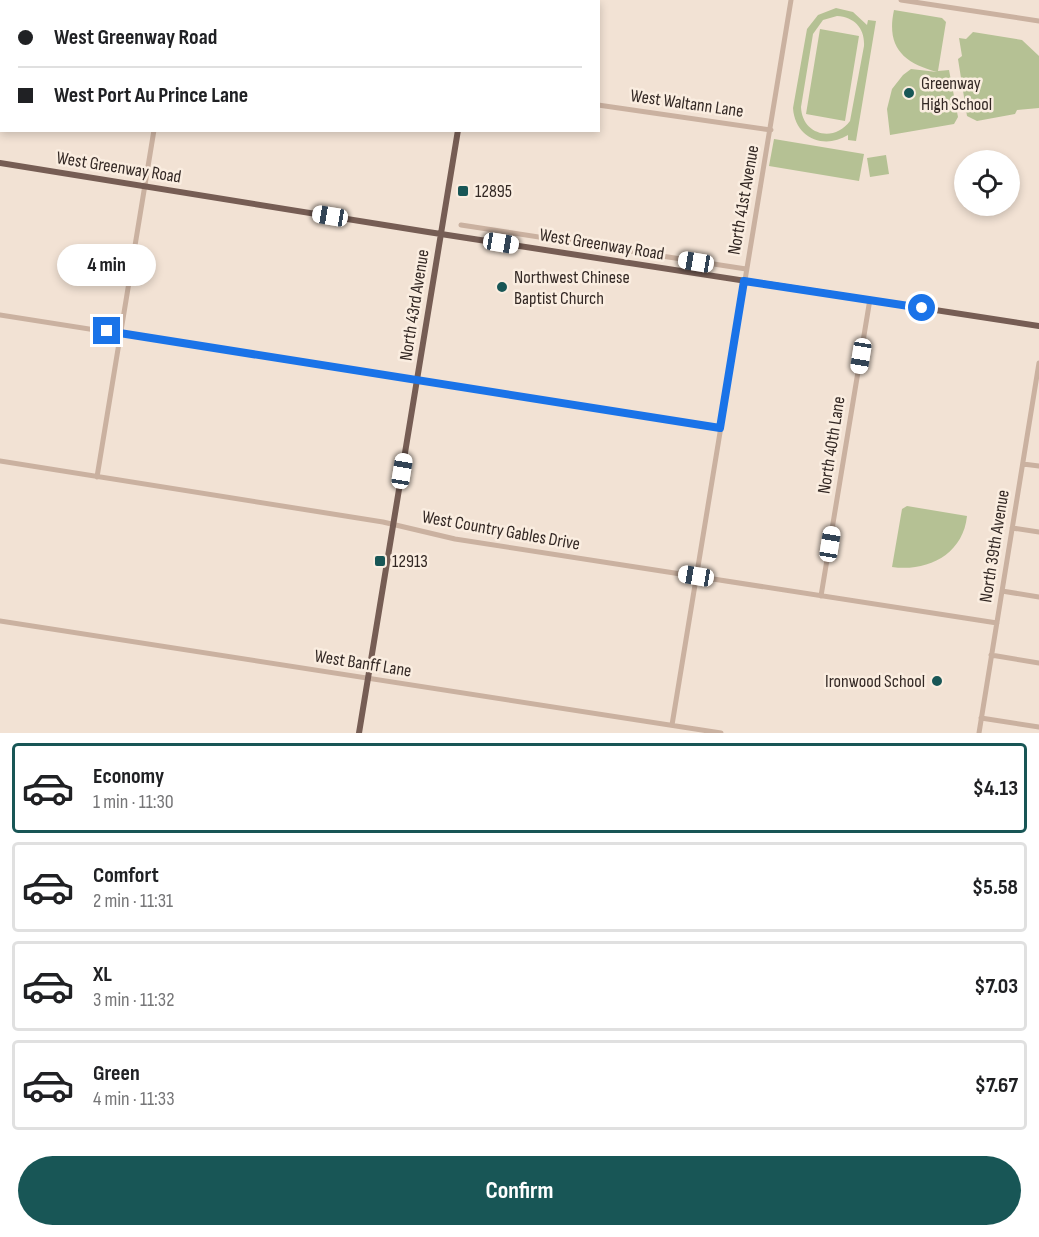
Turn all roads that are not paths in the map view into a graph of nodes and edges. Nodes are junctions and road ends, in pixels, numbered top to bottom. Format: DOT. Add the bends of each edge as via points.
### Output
graph roads {
  1 [pos="791,0"];
  2 [pos="901,0"];
  3 [pos="1039,21"];
  4 [pos="600,105"];
  5 [pos="771,130"];
  6 [pos="154,132"];
  7 [pos="458,132"];
  8 [pos="0,163"];
  9 [pos="146,186"];
  10 [pos="461,225"];
  11 [pos="483,229"];
  12 [pos="441,234"];
  13 [pos="481,240"];
  14 [pos="746,269"];
  15 [pos="744,281"];
  16 [pos="870,299"];
  17 [pos="0,315"];
  18 [pos="1039,326"];
  19 [pos="121,334"];
  20 [pos="1039,363"];
  21 [pos="417,381"];
  22 [pos="1036,401"];
  23 [pos="720,428"];
  24 [pos="0,461"];
  25 [pos="1023,464"];
  26 [pos="1039,466"];
  27 [pos="97,477"];
  28 [pos="393,525"];
  29 [pos="1012,528"];
  30 [pos="1039,532"];
  31 [pos="696,576"];
  32 [pos="1002,591"];
  33 [pos="821,596"];
  34 [pos="1039,597"];
  35 [pos="0,621"];
  36 [pos="997,623"];
  37 [pos="991,656"];
  38 [pos="1039,663"];
  39 [pos="368,679"];
  40 [pos="981,718"];
  41 [pos="672,725"];
  42 [pos="1039,727"];
  43 [pos="359,733"];
  44 [pos="721,733"];
  45 [pos="978,733"];
  1 -- 5 [label="street, North 41st Avenue"];
  2 -- 3 [label="street"];
  4 -- 5 [label="street, West Waltann Lane"];
  5 -- 14 [label="street, North 41st Avenue"];
  6 -- 9 [label="street"];
  7 -- 12 [label="main road, North 43rd Avenue"];
  8 -- 9 [label="main road, West Greenway Road"];
  9 -- 12 [label="main road, West Greenway Road"];
  9 -- 19 [label="street"];
  10 -- 11 [label="street, West Greenway Road"];
  11 -- 13 [label="street"];
  11 -- 14 [label="street, West Greenway Road"];
  12 -- 13 [label="main road, West Greenway Road"];
  12 -- 21 [label="main road, North 43rd Avenue"];
  13 -- 15 [label="main road, West Greenway Road"];
  14 -- 15 [label="street, North 41st Avenue"];
  15 -- 16 [label="main road, West Greenway Road"];
  15 -- 23 [label="street, North 41st Avenue"];
  16 -- 18 [label="main road, West Greenway Road"];
  16 -- 33 [label="street, North 40th Lane"];
  17 -- 19 [label="street"];
  19 -- 21 [label="street"];
  19 -- 27 [label="street"];
  20 -- 22 [label="street, North 39th Avenue"];
  21 -- 23 [label="street"];
  21 -- 28 [label="main road, North 43rd Avenue"];
  22 -- 25 [label="street, North 39th Avenue"];
  23 -- 31 [label="street, North 41st Avenue"];
  24 -- 27 [label="street, West Country Gables Drive"];
  25 -- 26 [label="street"];
  25 -- 29 [label="street, North 39th Avenue"];
  27 -- 28 [label="street, West Country Gables Drive"];
  28 -- 31 [label="street, West Country Gables Drive" via="454,539"];
  28 -- 39 [label="main road, North 43rd Avenue"];
  29 -- 30 [label="street"];
  29 -- 32 [label="street, North 39th Avenue"];
  31 -- 33 [label="street, West Country Gables Drive"];
  31 -- 41 [label="street, North 41st Avenue"];
  32 -- 34 [label="street"];
  32 -- 36 [label="street, North 39th Avenue"];
  33 -- 36 [label="street, West Country Gables Drive"];
  35 -- 39 [label="street, West Banff Lane"];
  36 -- 37 [label="street, North 39th Avenue"];
  37 -- 38 [label="street"];
  37 -- 40 [label="street, North 39th Avenue"];
  39 -- 41 [label="street, West Banff Lane"];
  39 -- 43 [label="main road, North 43rd Avenue"];
  40 -- 42 [label="street"];
  40 -- 45 [label="street, North 39th Avenue"];
  41 -- 44 [label="street, West Banff Lane"];
}
